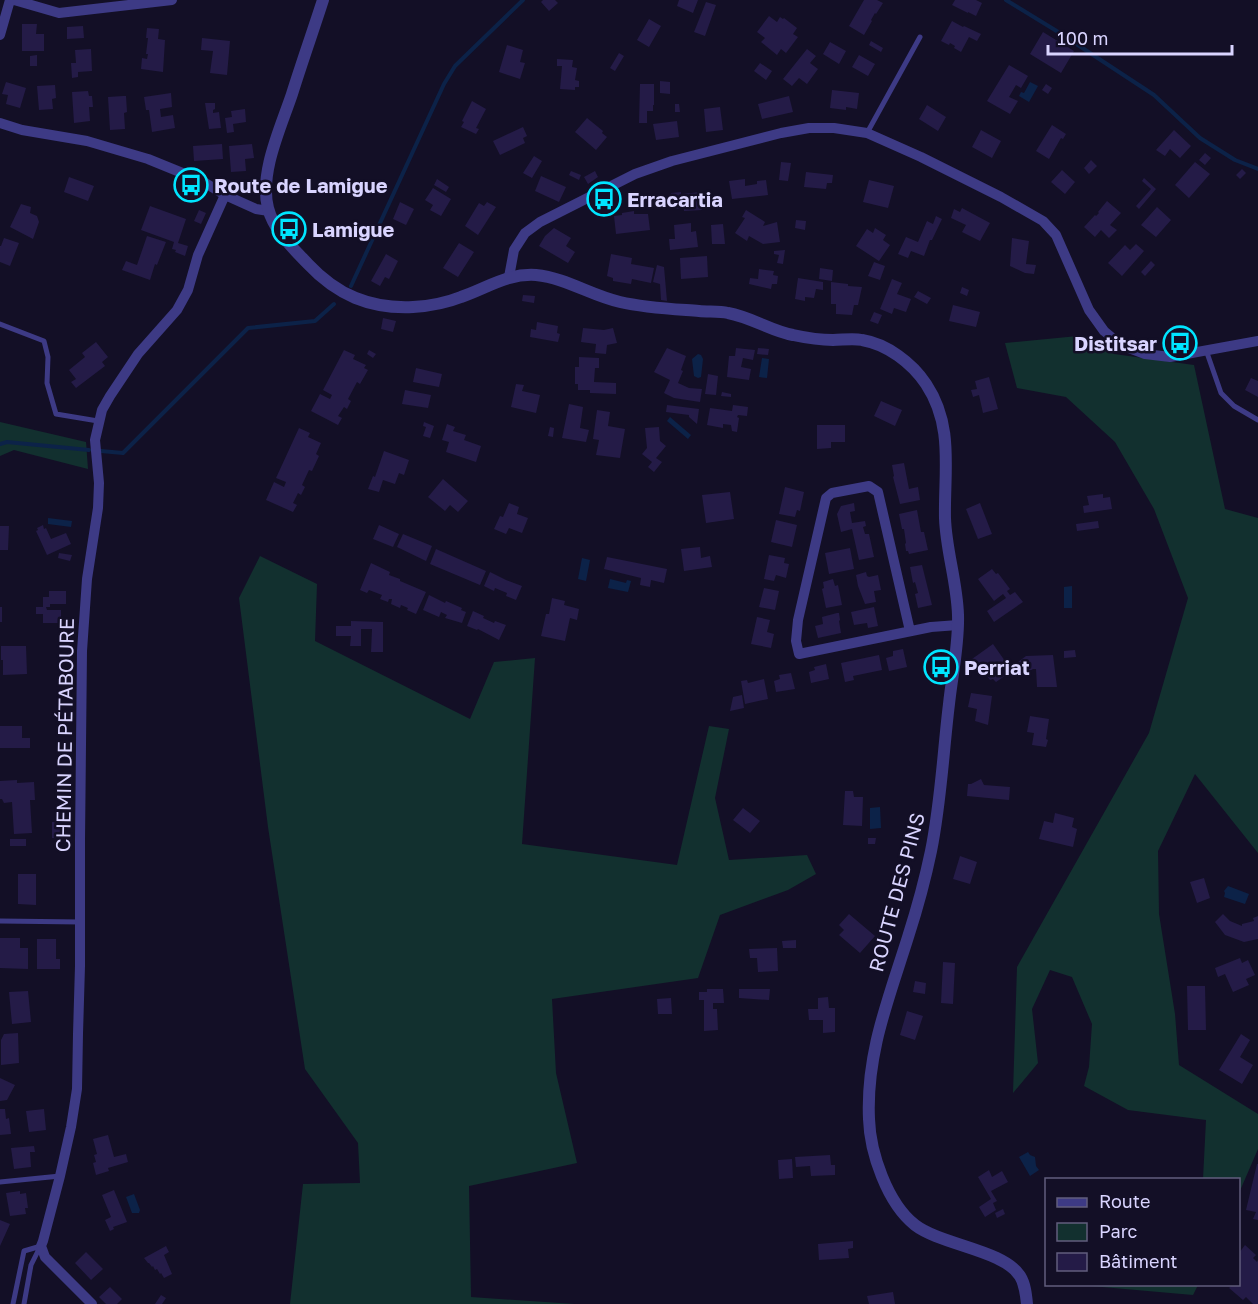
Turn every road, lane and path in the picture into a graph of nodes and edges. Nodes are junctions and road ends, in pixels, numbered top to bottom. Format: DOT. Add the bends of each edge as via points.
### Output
graph roads {
  1 [pos="12,0"];
  2 [pos="172,0"];
  3 [pos="323,0"];
  4 [pos="0,35"];
  5 [pos="920,37"];
  6 [pos="0,123"];
  7 [pos="867,133"];
  8 [pos="225,195"];
  9 [pos="269,211"];
  10 [pos="509,277"];
  11 [pos="0,324"];
  12 [pos="1258,341"];
  13 [pos="1206,350"];
  14 [pos="1258,420"];
  15 [pos="99,421"];
  16 [pos="958,625"];
  17 [pos="910,631"];
  18 [pos="0,921"];
  19 [pos="81,922"];
  20 [pos="60,1176"];
  21 [pos="0,1182"];
  22 [pos="41,1246"];
  23 [pos="13,1304"];
  24 [pos="24,1304"];
  25 [pos="92,1304"];
  26 [pos="1027,1304"];
  1 -- 2 [label="street" via="59,13"];
  1 -- 4 [label="street"];
  3 -- 9 [label="street" via="270,160 266,191"];
  5 -- 7 [label="lane"];
  6 -- 8 [label="street" via="87,141 148,159"];
  7 -- 10 [label="street" via="809,129 672,161 635,174 525,233 514,250"];
  7 -- 13 [label="street" via="1043,221 1056,236 1089,310 1104,331 1121,345 1144,354 1170,357"];
  8 -- 9 [label="street"];
  8 -- 15 [label="street, CHEMIN DE PÉTABOURE" via="177,310 138,354 110,396"];
  9 -- 10 [label="street, ROUTE DES PINS" via="282,237 321,277 339,291 366,302 393,307 435,305"];
  10 -- 16 [label="street, ROUTE DES PINS" via="539,275 613,301 646,308 729,313 786,334 817,340 862,340 900,356 926,384 939,408 945,433 945,525"];
  11 -- 15 [label="lane" via="44,341 47,383 56,414"];
  12 -- 13 [label="street"];
  13 -- 14 [label="lane" via="1221,393"];
  15 -- 19 [label="street, CHEMIN DE PÉTABOURE" via="95,440 98,508 83,631"];
  16 -- 17 [label="street"];
  16 -- 26 [label="street, ROUTE DES PINS" via="930,853 874,1050 868,1088 869,1125 873,1154 883,1180 913,1224 1013,1267 1022,1278"];
  17 -- 17 [label="street" via="800,654 796,641 798,620 826,498 832,493 869,486 878,492"];
  18 -- 19 [label="lane"];
  19 -- 20 [label="street, CHEMIN DE PÉTABOURE" via="77,1089"];
  20 -- 21 [label="lane"];
  20 -- 22 [label="street, CHEMIN DE PÉTABOURE"];
  22 -- 23 [label="lane" via="24,1251"];
  22 -- 24 [label="lane, CHEMIN DE PÉTABOURE" via="31,1265"];
  22 -- 25 [label="street" via="45,1257"];
}
